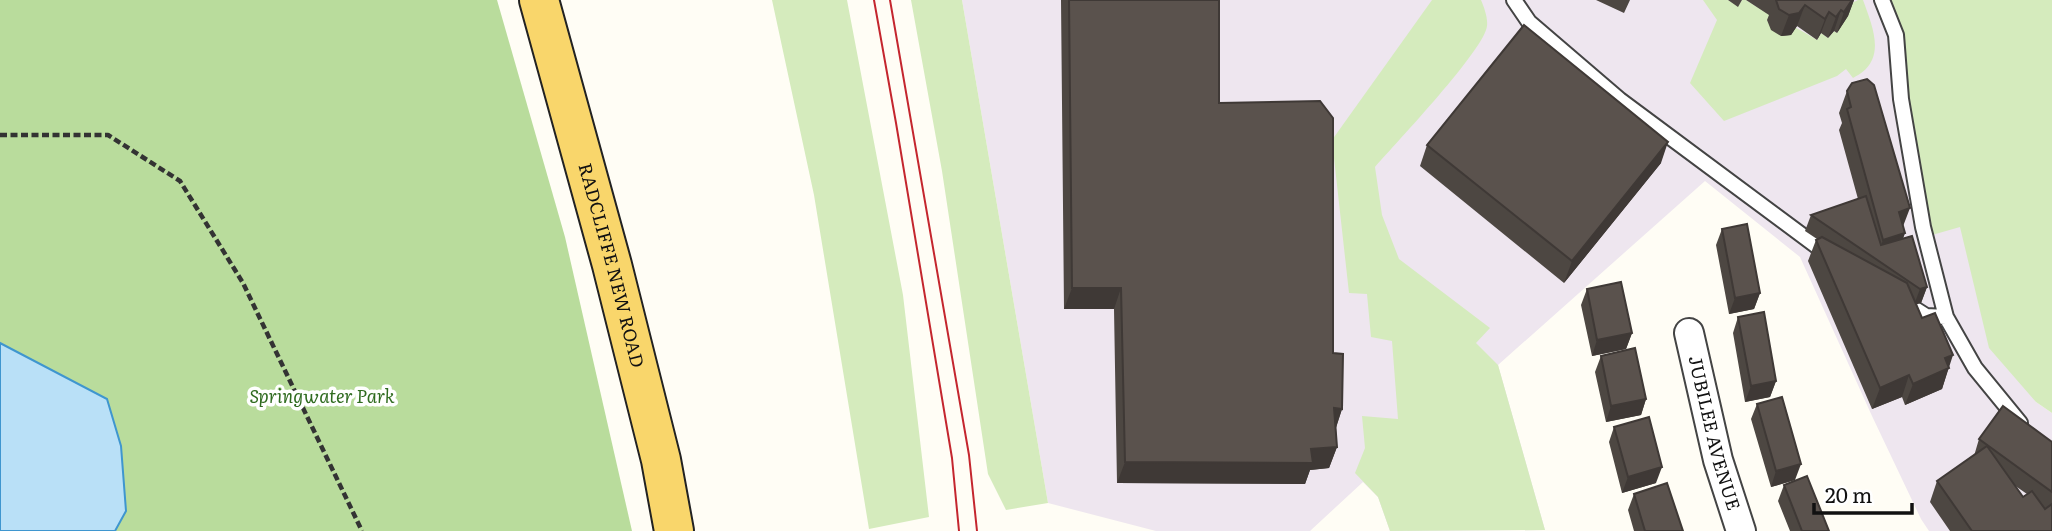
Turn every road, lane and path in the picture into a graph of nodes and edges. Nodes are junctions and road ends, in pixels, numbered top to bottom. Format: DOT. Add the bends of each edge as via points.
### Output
graph roads {
  1 [pos="539,0"];
  2 [pos="1514,0"];
  3 [pos="1882,0"];
  4 [pos="0,135"];
  5 [pos="1836,261"];
  6 [pos="1892,295"];
  7 [pos="1946,317"];
  8 [pos="1689,333"];
  9 [pos="2034,433"];
  10 [pos="362,531"];
  11 [pos="674,531"];
  12 [pos="1741,531"];
  1 -- 11 [label="main road, RADCLIFFE NEW ROAD" via="618,290"];
  2 -- 5 [label="lane" via="1529,22 1620,100"];
  3 -- 7 [label="lane" via="1896,36 1901,99 1923,227"];
  4 -- 10 [label="path" via="108,135 180,181 243,283"];
  6 -- 7 [label="lane" via="1926,316"];
  7 -- 9 [label="lane" via="1975,368 2016,420"];
  8 -- 12 [label="street, JUBILEE AVENUE" via="1718,460"];
}
